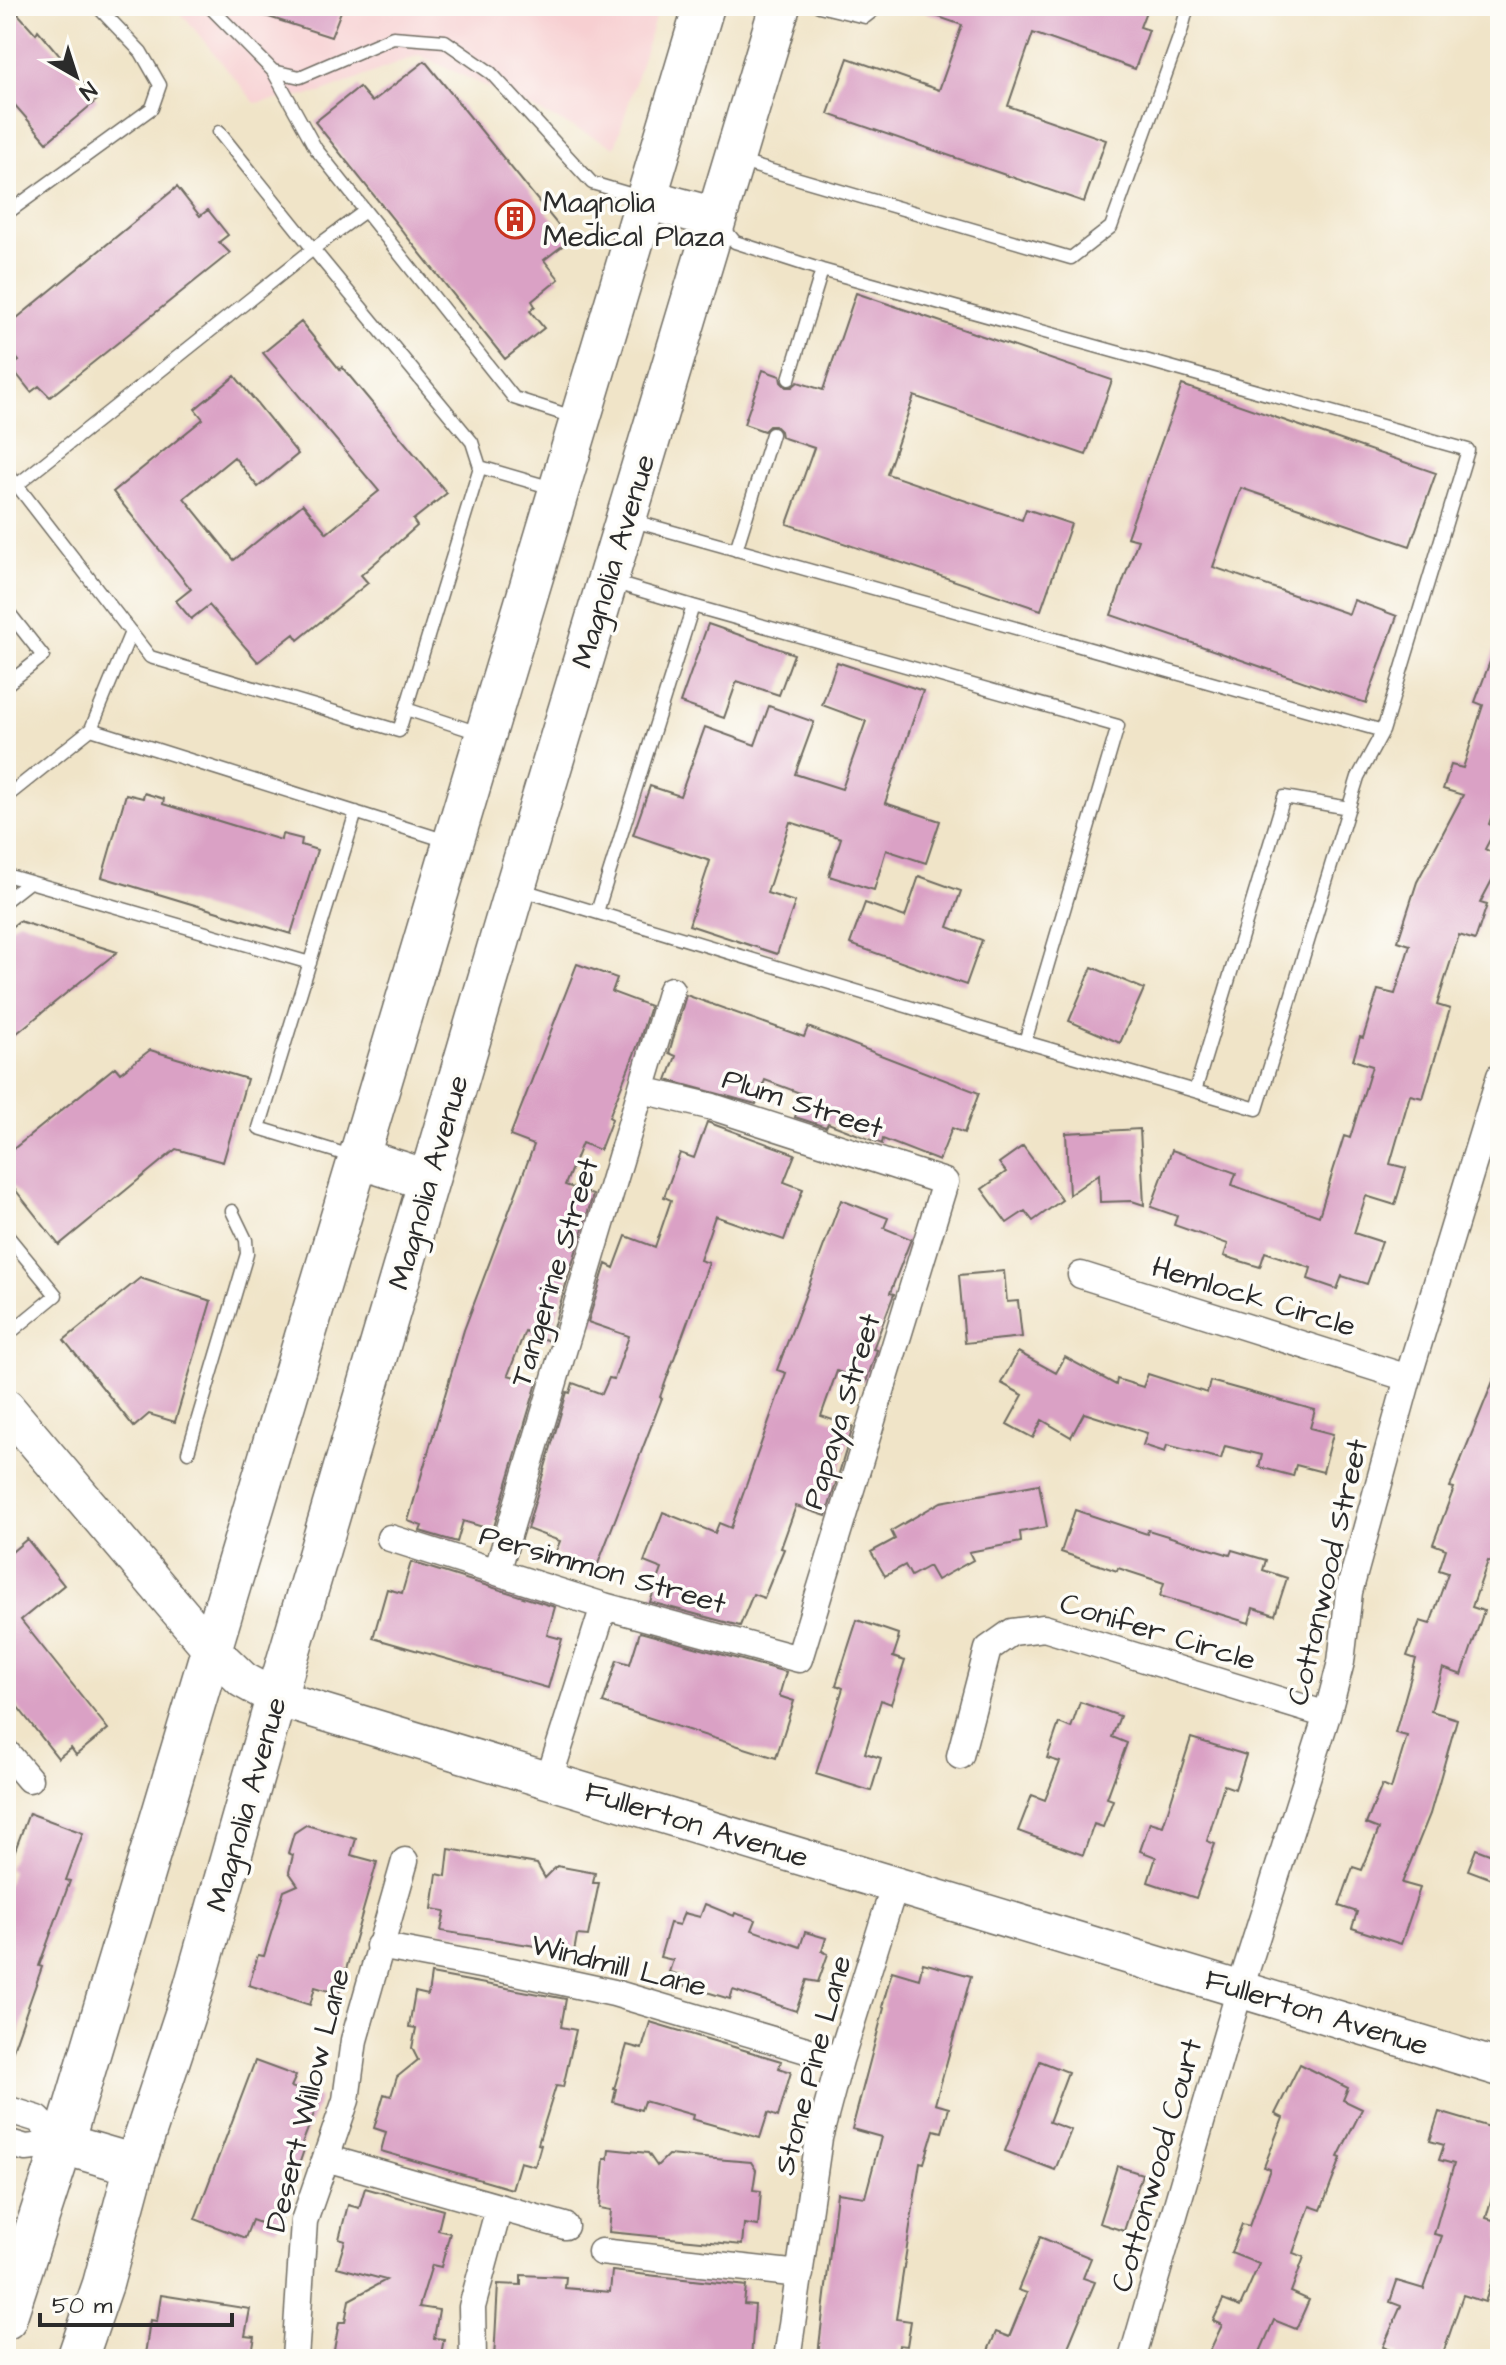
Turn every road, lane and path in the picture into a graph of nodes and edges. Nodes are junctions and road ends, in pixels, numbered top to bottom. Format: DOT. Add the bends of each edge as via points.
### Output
graph roads {
  1 [pos="97,6"];
  2 [pos="209,6"];
  3 [pos="704,6"];
  4 [pos="780,6"];
  5 [pos="819,6"];
  6 [pos="879,6"];
  7 [pos="1188,6"];
  8 [pos="273,71"];
  9 [pos="219,132"];
  10 [pos="734,160"];
  11 [pos="646,199"];
  12 [pos="365,211"];
  13 [pos="6,214"];
  14 [pos="716,218"];
  15 [pos="313,249"];
  16 [pos="822,270"];
  17 [pos="789,379"];
  18 [pos="580,419"];
  19 [pos="772,434"];
  20 [pos="480,467"];
  21 [pos="6,471"];
  22 [pos="17,485"];
  23 [pos="559,490"];
  24 [pos="626,519"];
  25 [pos="736,550"];
  26 [pos="607,580"];
  27 [pos="693,606"];
  28 [pos="6,609"];
  29 [pos="131,632"];
  30 [pos="6,685"];
  31 [pos="406,709"];
  32 [pos="91,729"];
  33 [pos="1383,731"];
  34 [pos="485,735"];
  35 [pos="6,797"];
  36 [pos="1349,808"];
  37 [pos="356,812"];
  38 [pos="453,843"];
  39 [pos="6,875"];
  40 [pos="29,882"];
  41 [pos="515,888"];
  42 [pos="6,900"];
  43 [pos="597,912"];
  44 [pos="310,963"];
  45 [pos="671,990"];
  46 [pos="1025,1042"];
  47 [pos="1500,1076"];
  48 [pos="642,1090"];
  49 [pos="1195,1091"];
  50 [pos="358,1158"];
  51 [pos="428,1180"];
  52 [pos="945,1182"];
  53 [pos="232,1211"];
  54 [pos="6,1234"];
  55 [pos="1081,1275"];
  56 [pos="6,1336"];
  57 [pos="1408,1378"];
  58 [pos="6,1407"];
  59 [pos="188,1452"];
  60 [pos="390,1538"];
  61 [pos="497,1572"];
  62 [pos="604,1606"];
  63 [pos="211,1649"];
  64 [pos="799,1659"];
  65 [pos="276,1698"];
  66 [pos="1327,1715"];
  67 [pos="6,1752"];
  68 [pos="960,1756"];
  69 [pos="29,1779"];
  70 [pos="549,1779"];
  71 [pos="405,1861"];
  72 [pos="895,1884"];
  73 [pos="379,1946"];
  74 [pos="1240,1989"];
  75 [pos="840,2060"];
  76 [pos="1500,2068"];
  77 [pos="6,2109"];
  78 [pos="6,2142"];
  79 [pos="63,2144"];
  80 [pos="326,2158"];
  81 [pos="135,2165"];
  82 [pos="499,2208"];
  83 [pos="565,2226"];
  84 [pos="601,2252"];
  85 [pos="800,2274"];
  86 [pos="6,2319"];
  87 [pos="77,2359"];
  88 [pos="295,2359"];
  89 [pos="473,2359"];
  90 [pos="787,2359"];
  91 [pos="1132,2359"];
  1 -- 13 [label="lane" via="141,52 160,85 152,108"];
  2 -- 8 [label="lane"];
  3 -- 11 [label="main road"];
  4 -- 10 [label="main road, Magnolia Avenue"];
  5 -- 6 [label="lane" via="865,17"];
  7 -- 10 [label="lane" via="1111,227 1071,258"];
  8 -- 11 [label="lane" via="300,77 393,37 445,41 491,73 592,183"];
  8 -- 12 [label="lane" via="316,149"];
  9 -- 15 [label="lane"];
  10 -- 14 [label="main road, Magnolia Avenue"];
  11 -- 14 [label="main road"];
  11 -- 18 [label="main road"];
  12 -- 15 [label="lane"];
  12 -- 18 [label="lane" via="514,398"];
  14 -- 16 [label="lane" via="735,242"];
  14 -- 24 [label="main road, Magnolia Avenue"];
  15 -- 20 [label="lane" via="472,442"];
  15 -- 22 [label="lane"];
  16 -- 17 [label="lane"];
  16 -- 33 [label="lane" via="1468,450"];
  18 -- 23 [label="main road"];
  19 -- 25 [label="lane"];
  20 -- 23 [label="lane"];
  20 -- 31 [label="lane"];
  21 -- 22 [label="lane"];
  22 -- 29 [label="lane"];
  23 -- 34 [label="main road"];
  24 -- 25 [label="lane"];
  24 -- 26 [label="main road, Magnolia Avenue"];
  25 -- 33 [label="lane"];
  26 -- 27 [label="lane"];
  26 -- 41 [label="main road, Magnolia Avenue"];
  27 -- 43 [label="lane"];
  27 -- 46 [label="lane" via="1118,726"];
  28 -- 30 [label="lane" via="43,656"];
  29 -- 31 [label="lane" via="150,657 399,731"];
  29 -- 32 [label="lane"];
  31 -- 34 [label="lane"];
  32 -- 35 [label="lane"];
  32 -- 37 [label="lane"];
  33 -- 36 [label="lane" via="1358,777"];
  34 -- 38 [label="main road"];
  36 -- 49 [label="lane" via="1284,797"];
  36 -- 49 [label="lane" via="1257,1109"];
  37 -- 38 [label="lane"];
  37 -- 44 [label="lane"];
  38 -- 50 [label="main road"];
  39 -- 40 [label="lane"];
  40 -- 42 [label="lane"];
  40 -- 44 [label="lane"];
  41 -- 43 [label="lane"];
  41 -- 51 [label="main road, Magnolia Avenue"];
  43 -- 46 [label="lane"];
  44 -- 50 [label="lane" via="259,1128"];
  45 -- 48 [label="street, Tangerine Street"];
  46 -- 49 [label="lane"];
  47 -- 57 [label="street, Cottonwood Street"];
  48 -- 52 [label="street, Plum Street" via="713,1107"];
  48 -- 61 [label="street, Tangerine Street"];
  50 -- 51 [label="main road"];
  50 -- 63 [label="main road"];
  51 -- 65 [label="main road, Magnolia Avenue"];
  52 -- 64 [label="street, Papaya Street"];
  53 -- 59 [label="lane" via="247,1254"];
  54 -- 56 [label="lane" via="56,1295"];
  55 -- 57 [label="street, Hemlock Circle"];
  57 -- 66 [label="street, Cottonwood Street" via="1349,1592 1341,1662"];
  58 -- 63 [label="main road, Fullerton Avenue"];
  60 -- 61 [label="street, Persimmon Street"];
  61 -- 62 [label="street, Persimmon Street"];
  62 -- 64 [label="street, Persimmon Street"];
  62 -- 70 [label="street"];
  63 -- 65 [label="main road, Fullerton Avenue" via="243,1680"];
  63 -- 79 [label="main road"];
  65 -- 70 [label="main road, Fullerton Avenue"];
  65 -- 81 [label="main road, Magnolia Avenue" via="194,1987"];
  66 -- 68 [label="street, Conifer Circle" via="1044,1628 1012,1632 988,1649"];
  66 -- 74 [label="street, Cottonwood Street"];
  67 -- 69 [label="street"];
  70 -- 72 [label="main road, Fullerton Avenue"];
  71 -- 73 [label="street, Desert Willow Lane"];
  72 -- 74 [label="main road, Fullerton Avenue"];
  72 -- 75 [label="street, Stone Pine Lane"];
  73 -- 75 [label="street, Windmill Lane" via="626,1996"];
  73 -- 80 [label="street, Desert Willow Lane" via="354,2040 346,2100"];
  74 -- 76 [label="main road, Fullerton Avenue"];
  74 -- 91 [label="street, Cottonwood Court"];
  75 -- 85 [label="street, Stone Pine Lane" via="819,2138"];
  77 -- 79 [label="street" via="38,2119"];
  78 -- 79 [label="street" via="26,2148"];
  79 -- 81 [label="main road"];
  79 -- 86 [label="main road"];
  80 -- 82 [label="street"];
  80 -- 88 [label="street, Desert Willow Lane" via="304,2221"];
  81 -- 87 [label="main road, Magnolia Avenue"];
  82 -- 83 [label="street"];
  82 -- 89 [label="street" via="472,2307"];
  84 -- 85 [label="street"];
  85 -- 90 [label="street, Stone Pine Lane"];
}
